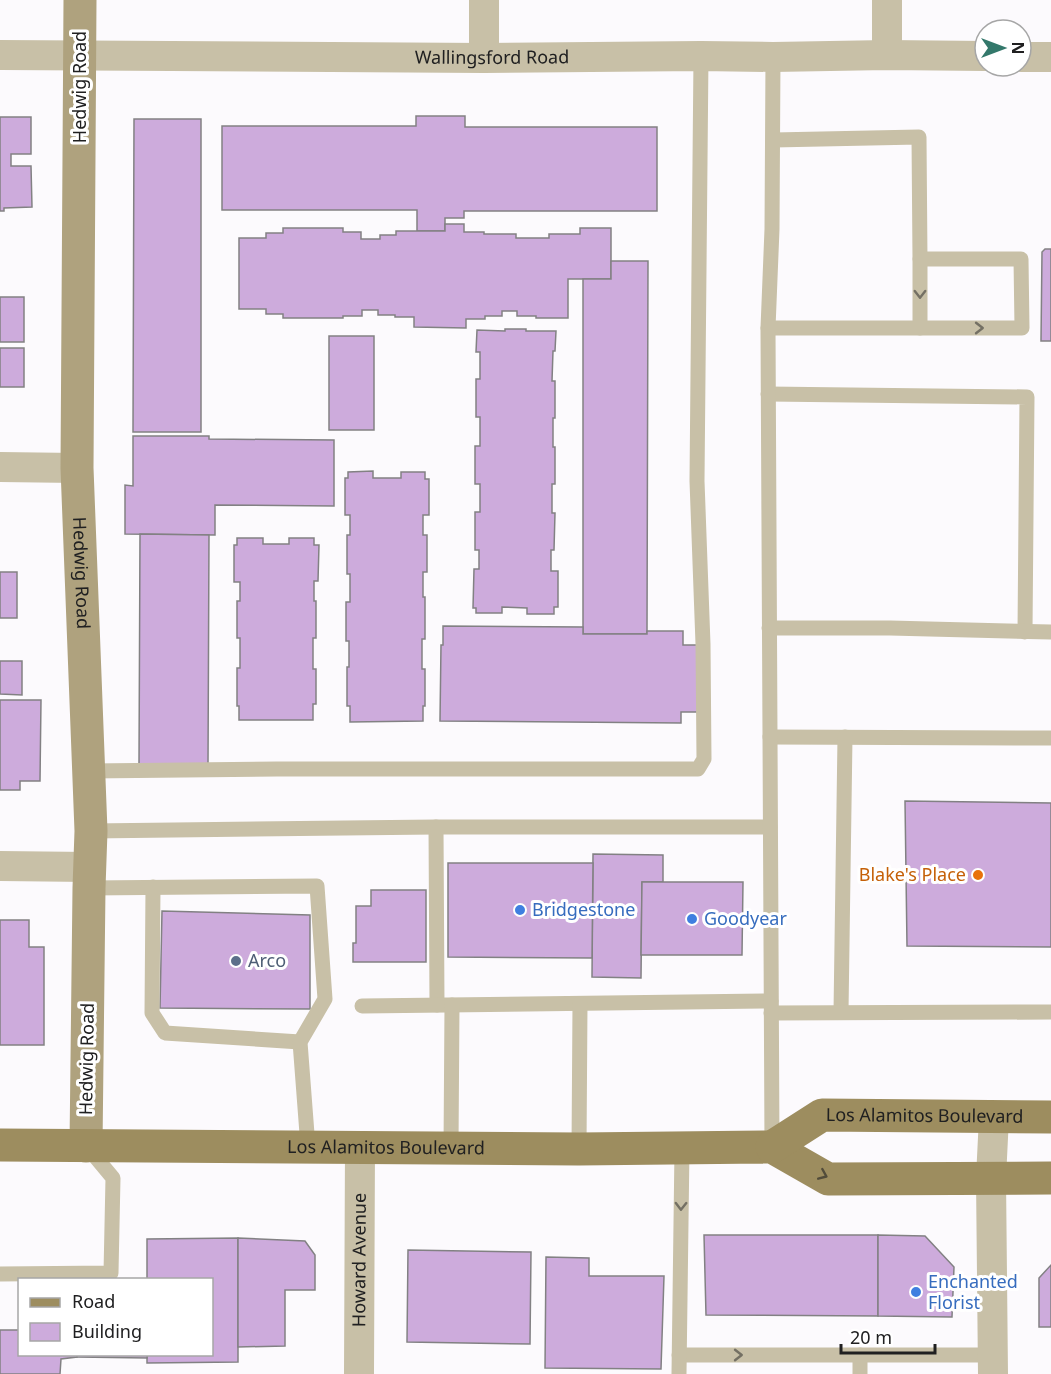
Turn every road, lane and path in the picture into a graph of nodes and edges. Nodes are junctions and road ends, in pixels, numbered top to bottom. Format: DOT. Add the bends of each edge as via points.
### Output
graph roads {
  1 [pos="80,0"];
  2 [pos="484,0"];
  3 [pos="887,0"];
  4 [pos="0,55"];
  5 [pos="80,55"];
  6 [pos="887,55"];
  7 [pos="701,56"];
  8 [pos="973,56"];
  9 [pos="773,57"];
  10 [pos="1033,57"];
  11 [pos="1051,57"];
  12 [pos="484,58"];
  13 [pos="773,140"];
  14 [pos="920,259"];
  15 [pos="768,328"];
  16 [pos="920,328"];
  17 [pos="768,394"];
  18 [pos="0,467"];
  19 [pos="77,468"];
  20 [pos="769,628"];
  21 [pos="1025,632"];
  22 [pos="1051,632"];
  23 [pos="770,737"];
  24 [pos="845,737"];
  25 [pos="1051,738"];
  26 [pos="89,771"];
  27 [pos="436,826"];
  28 [pos="770,827"];
  29 [pos="91,831"];
  30 [pos="0,866"];
  31 [pos="89,877"];
  32 [pos="153,887"];
  33 [pos="580,1004"];
  34 [pos="444,1005"];
  35 [pos="362,1006"];
  36 [pos="771,1007"];
  37 [pos="841,1012"];
  38 [pos="1051,1012"];
  39 [pos="300,1042"];
  40 [pos="994,1117"];
  41 [pos="1051,1118"];
  42 [pos="0,1145"];
  43 [pos="86,1146"];
  44 [pos="308,1147"];
  45 [pos="360,1147"];
  46 [pos="772,1147"];
  47 [pos="451,1148"];
  48 [pos="682,1148"];
  49 [pos="579,1149"];
  50 [pos="991,1178"];
  51 [pos="1051,1178"];
  52 [pos="0,1274"];
  53 [pos="679,1355"];
  54 [pos="860,1355"];
  55 [pos="993,1364"];
  56 [pos="359,1374"];
  57 [pos="679,1374"];
  58 [pos="860,1374"];
  1 -- 5 [label="street, Hedwig Road"];
  2 -- 12 [label="street"];
  3 -- 6 [label="street"];
  4 -- 5 [label="street, Wallingsford Road"];
  5 -- 12 [label="street, Wallingsford Road"];
  5 -- 19 [label="street, Hedwig Road"];
  6 -- 8 [label="street, Wallingsford Road"];
  6 -- 9 [label="street, Wallingsford Road"];
  7 -- 9 [label="street, Wallingsford Road"];
  7 -- 12 [label="street, Wallingsford Road"];
  7 -- 26 [label="lane" via="697,481 704,759 698,769"];
  9 -- 13 [label="lane"];
  10 -- 11 [label="street"];
  13 -- 14 [label="lane" via="919,137"];
  13 -- 15 [label="lane"];
  14 -- 16 [label="lane, one-way"];
  16 -- 14 [label="lane, one-way" via="1022,328 1021,259"];
  15 -- 16 [label="lane"];
  15 -- 17 [label="lane"];
  17 -- 20 [label="lane"];
  17 -- 21 [label="lane" via="1027,397"];
  18 -- 19 [label="street"];
  19 -- 26 [label="street, Hedwig Road"];
  20 -- 21 [label="lane"];
  20 -- 23 [label="lane"];
  21 -- 22 [label="lane"];
  23 -- 24 [label="lane"];
  23 -- 28 [label="lane"];
  24 -- 25 [label="lane"];
  24 -- 37 [label="lane"];
  26 -- 29 [label="street, Hedwig Road"];
  27 -- 28 [label="lane"];
  27 -- 29 [label="lane"];
  27 -- 34 [label="lane"];
  28 -- 36 [label="lane"];
  29 -- 31 [label="street, Hedwig Road"];
  30 -- 31 [label="street"];
  31 -- 32 [label="lane"];
  31 -- 43 [label="street, Hedwig Road"];
  32 -- 39 [label="lane" via="152,1012 165,1033"];
  32 -- 39 [label="lane" via="317,886 325,999"];
  33 -- 34 [label="lane"];
  33 -- 36 [label="lane"];
  33 -- 49 [label="lane"];
  34 -- 35 [label="lane"];
  34 -- 47 [label="lane"];
  36 -- 37 [label="lane"];
  36 -- 46 [label="lane"];
  37 -- 38 [label="lane"];
  39 -- 44 [label="lane"];
  40 -- 41 [label="main road, Los Alamitos Boulevard"];
  40 -- 46 [label="main road, Los Alamitos Boulevard" via="822,1115"];
  40 -- 50 [label="street"];
  42 -- 43 [label="main road, Los Alamitos Boulevard"];
  43 -- 44 [label="main road, Los Alamitos Boulevard"];
  43 -- 52 [label="lane" via="113,1178 111,1273"];
  44 -- 45 [label="main road, Los Alamitos Boulevard"];
  45 -- 47 [label="main road, Los Alamitos Boulevard"];
  45 -- 56 [label="street, Howard Avenue"];
  46 -- 48 [label="main road, Los Alamitos Boulevard"];
  46 -- 50 [label="main road, one-way" via="828,1179"];
  47 -- 49 [label="main road, Los Alamitos Boulevard"];
  48 -- 49 [label="main road, Los Alamitos Boulevard"];
  48 -- 53 [label="lane, one-way"];
  50 -- 51 [label="main road"];
  50 -- 55 [label="street"];
  53 -- 54 [label="lane, one-way"];
  53 -- 57 [label="lane"];
  54 -- 55 [label="lane"];
  54 -- 58 [label="lane"];
}
